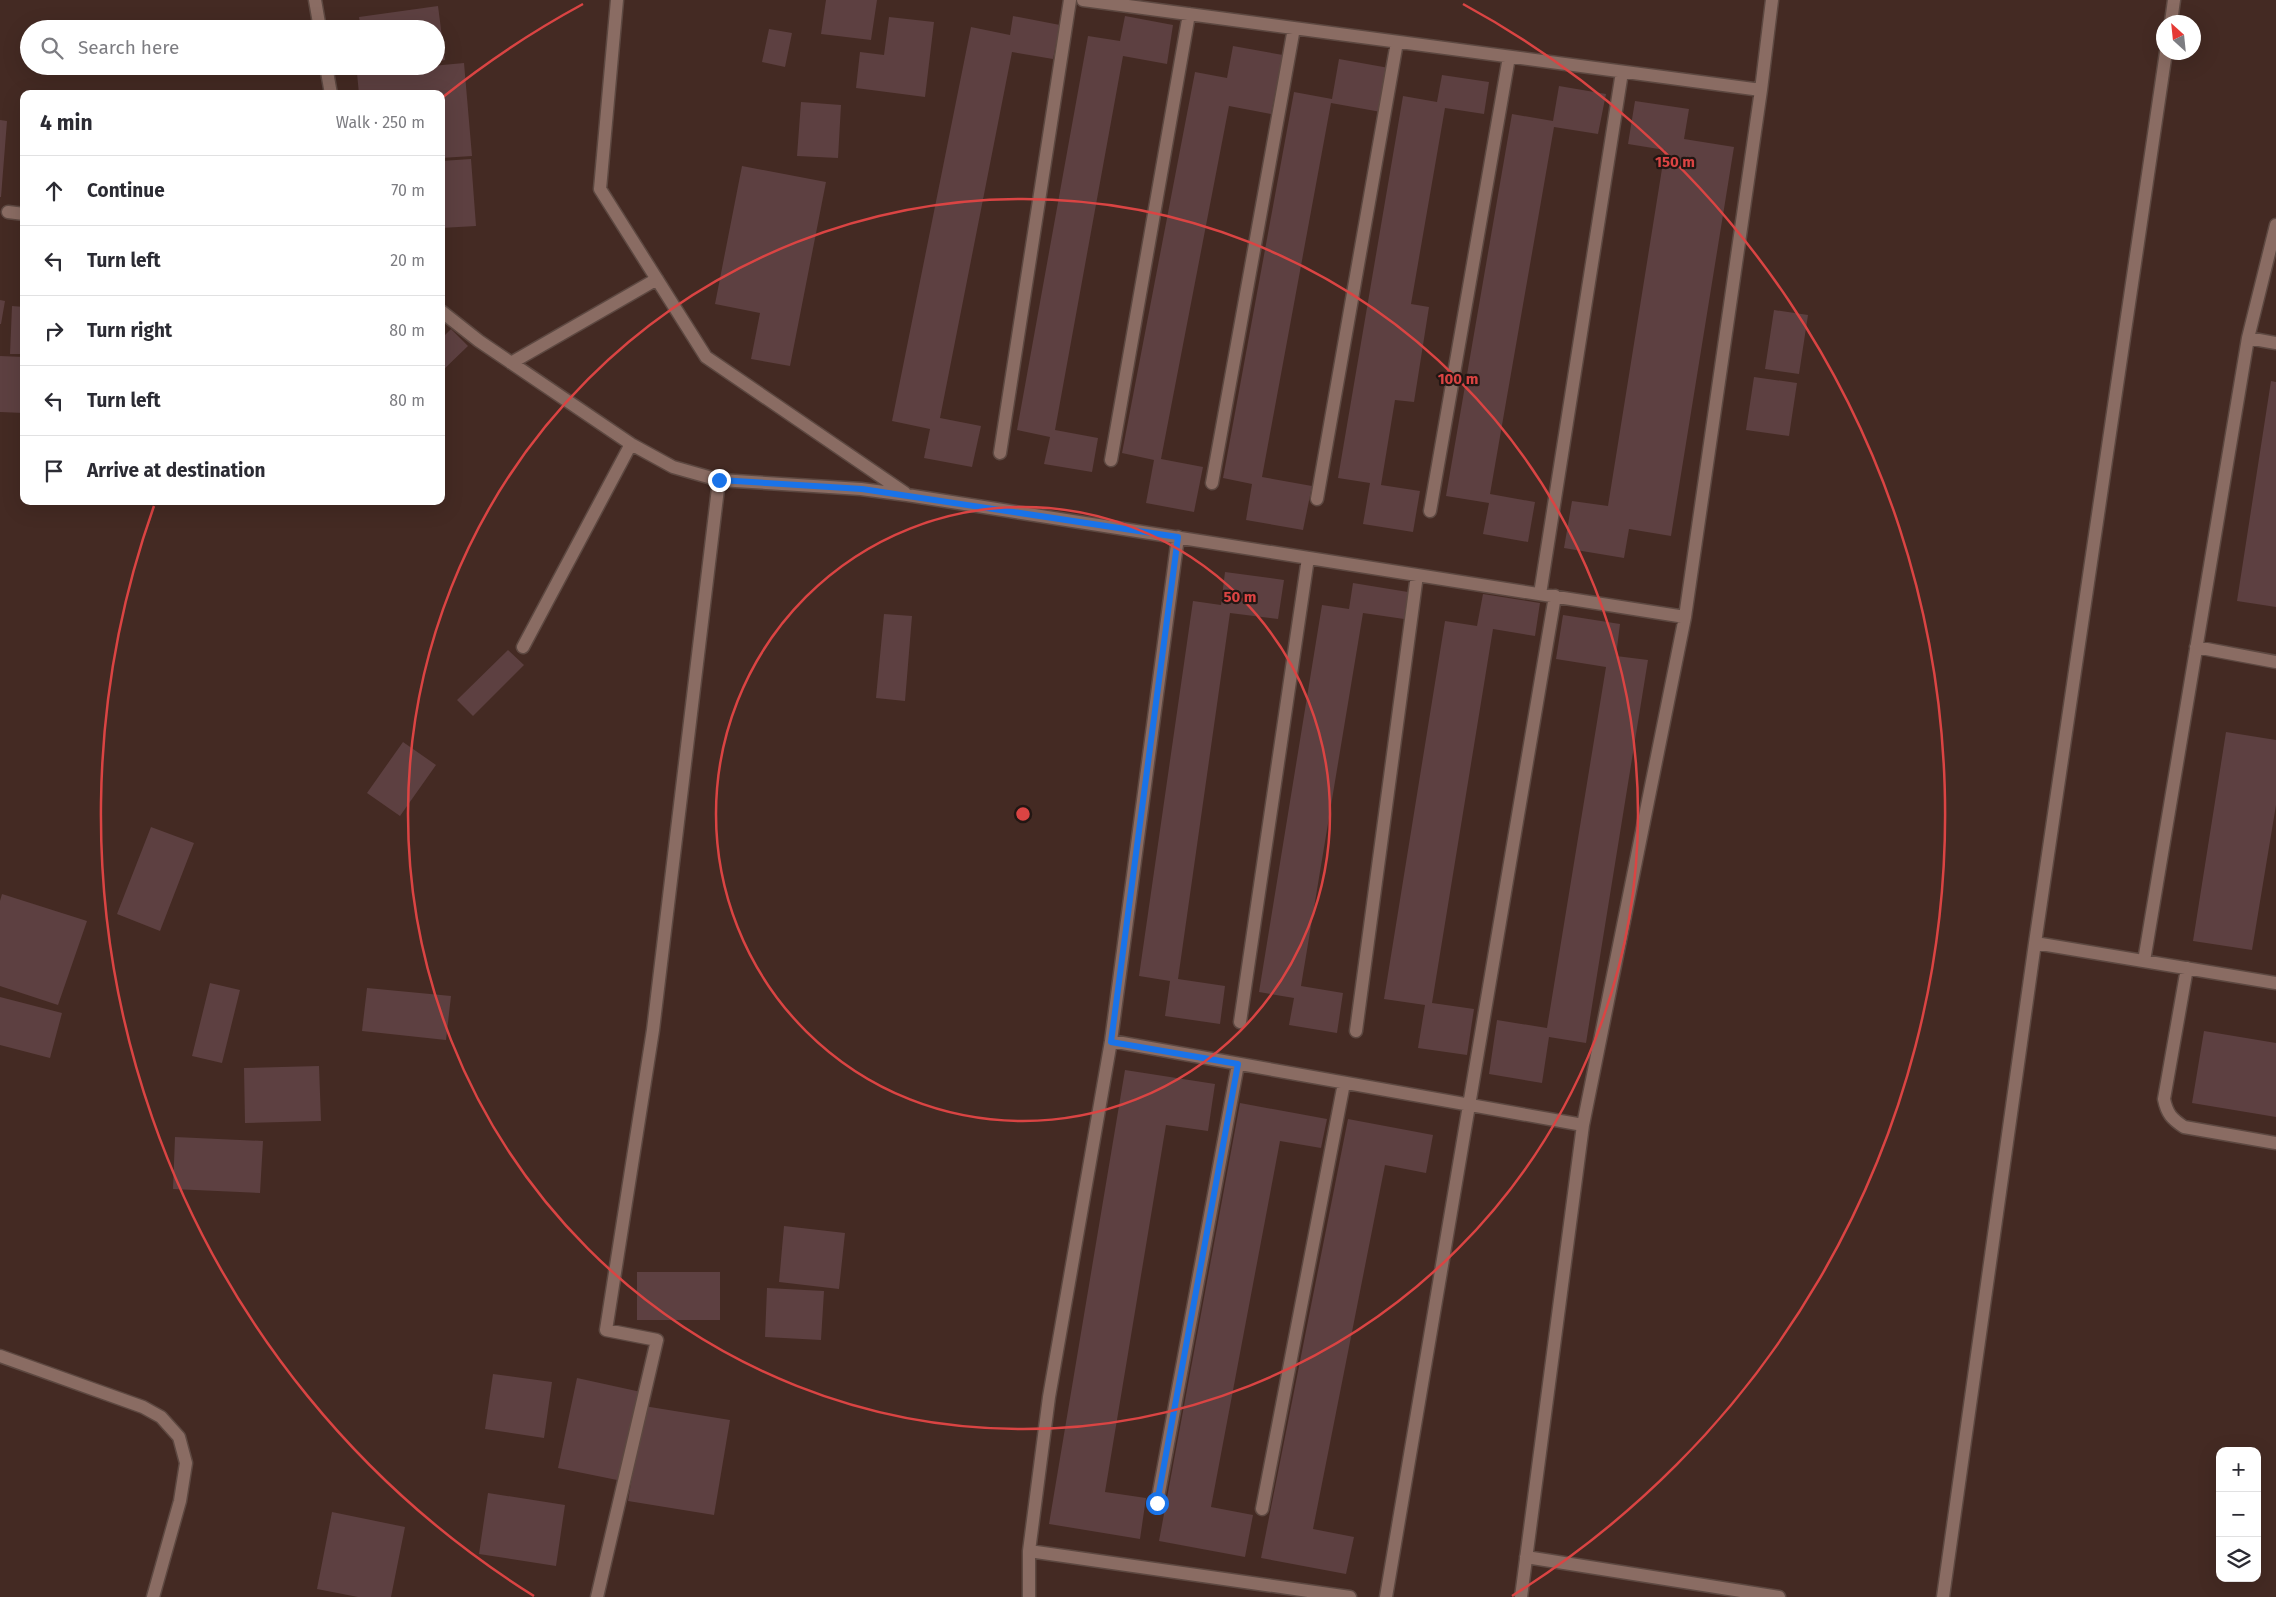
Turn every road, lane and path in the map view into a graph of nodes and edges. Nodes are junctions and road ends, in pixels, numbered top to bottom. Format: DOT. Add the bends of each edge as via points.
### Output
graph roads {
  1 [pos="315,0"];
  2 [pos="617,0"];
  3 [pos="1070,0"];
  4 [pos="1083,0"];
  5 [pos="1772,0"];
  6 [pos="2174,0"];
  7 [pos="1189,14"];
  8 [pos="2172,15"];
  9 [pos="318,20"];
  10 [pos="1294,28"];
  11 [pos="1397,42"];
  12 [pos="1509,57"];
  13 [pos="2165,60"];
  14 [pos="1622,72"];
  15 [pos="328,75"];
  16 [pos="330,90"];
  17 [pos="1761,90"];
  18 [pos="8,212"];
  19 [pos="20,214"];
  20 [pos="2276,225"];
  21 [pos="658,279"];
  22 [pos="445,314"];
  23 [pos="2248,338"];
  24 [pos="2276,343"];
  25 [pos="511,362"];
  26 [pos="631,444"];
  27 [pos="1000,453"];
  28 [pos="1111,460"];
  29 [pos="719,480"];
  30 [pos="1212,483"];
  31 [pos="907,495"];
  32 [pos="1317,499"];
  33 [pos="1430,511"];
  34 [pos="1178,537"];
  35 [pos="1308,558"];
  36 [pos="1417,575"];
  37 [pos="1540,594"];
  38 [pos="1555,596"];
  39 [pos="1685,617"];
  40 [pos="523,647"];
  41 [pos="2196,648"];
  42 [pos="2276,662"];
  43 [pos="2035,943"];
  44 [pos="2144,961"];
  45 [pos="2187,968"];
  46 [pos="2276,982"];
  47 [pos="1240,1022"];
  48 [pos="1356,1031"];
  49 [pos="1111,1042"];
  50 [pos="1238,1064"];
  51 [pos="1344,1083"];
  52 [pos="1469,1105"];
  53 [pos="1583,1125"];
  54 [pos="2276,1143"];
  55 [pos="0,1356"];
  56 [pos="1157,1503"];
  57 [pos="1262,1508"];
  58 [pos="1029,1551"];
  59 [pos="1526,1558"];
  60 [pos="153,1597"];
  61 [pos="597,1597"];
  62 [pos="1029,1597"];
  63 [pos="1350,1597"];
  64 [pos="1386,1597"];
  65 [pos="1521,1597"];
  66 [pos="1778,1597"];
  67 [pos="1943,1597"];
  1 -- 9 [label="street"];
  2 -- 21 [label="street" via="600,189"];
  3 -- 27 [label="street"];
  4 -- 7 [label="street"];
  5 -- 17 [label="street"];
  6 -- 8 [label="street"];
  7 -- 10 [label="street"];
  7 -- 28 [label="street"];
  10 -- 11 [label="street"];
  10 -- 30 [label="street"];
  11 -- 12 [label="street"];
  11 -- 32 [label="street"];
  12 -- 14 [label="street"];
  12 -- 33 [label="street"];
  13 -- 43 [label="street"];
  14 -- 17 [label="street"];
  14 -- 37 [label="street"];
  15 -- 16 [label="street"];
  17 -- 39 [label="street"];
  18 -- 19 [label="street"];
  20 -- 23 [label="street"];
  21 -- 25 [label="street"];
  21 -- 31 [label="street" via="706,356"];
  22 -- 25 [label="street"];
  23 -- 24 [label="street"];
  23 -- 41 [label="street"];
  25 -- 26 [label="street"];
  26 -- 29 [label="street" via="672,467"];
  26 -- 40 [label="street"];
  29 -- 31 [label="street"];
  29 -- 61 [label="street" via="653,1030 606,1330 656,1340"];
  31 -- 34 [label="street"];
  34 -- 35 [label="street"];
  34 -- 49 [label="street"];
  35 -- 36 [label="street"];
  35 -- 47 [label="street"];
  36 -- 37 [label="street"];
  36 -- 48 [label="street"];
  37 -- 38 [label="street"];
  38 -- 39 [label="street"];
  38 -- 52 [label="street"];
  39 -- 53 [label="street"];
  41 -- 42 [label="street"];
  41 -- 44 [label="street"];
  43 -- 44 [label="street"];
  43 -- 67 [label="street"];
  44 -- 45 [label="street"];
  45 -- 46 [label="street"];
  45 -- 54 [label="street" via="2164,1099 2167,1112 2184,1128"];
  49 -- 50 [label="street"];
  49 -- 58 [label="street" via="1049,1397"];
  50 -- 51 [label="street"];
  50 -- 56 [label="street"];
  51 -- 52 [label="street"];
  51 -- 57 [label="street"];
  52 -- 53 [label="street"];
  52 -- 64 [label="street"];
  53 -- 59 [label="street"];
  55 -- 60 [label="street" via="143,1408 161,1417 178,1437 186,1463 180,1501"];
  58 -- 62 [label="street"];
  58 -- 63 [label="street"];
  59 -- 65 [label="street"];
  59 -- 66 [label="street"];
}
